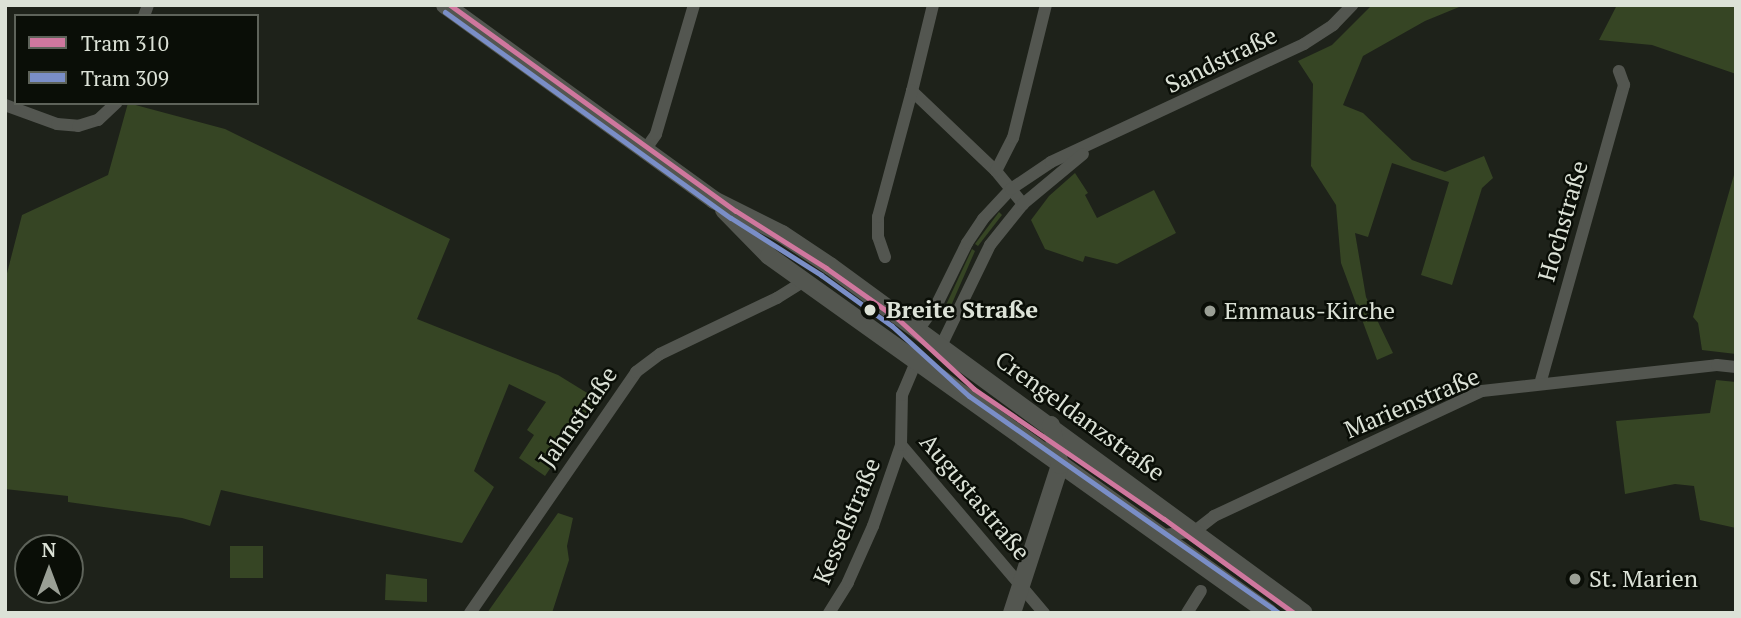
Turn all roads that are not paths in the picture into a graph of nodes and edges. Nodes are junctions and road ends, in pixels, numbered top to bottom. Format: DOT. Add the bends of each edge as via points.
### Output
graph roads {
  1 [pos="445,5"];
  2 [pos="694,5"];
  3 [pos="933,5"];
  4 [pos="1046,5"];
  5 [pos="1352,5"];
  6 [pos="1619,71"];
  7 [pos="912,91"];
  8 [pos="5,105"];
  9 [pos="114,105"];
  10 [pos="1100,141"];
  11 [pos="645,150"];
  12 [pos="996,170"];
  13 [pos="1011,189"];
  14 [pos="714,200"];
  15 [pos="1023,204"];
  16 [pos="885,257"];
  17 [pos="830,265"];
  18 [pos="806,280"];
  19 [pos="918,330"];
  20 [pos="941,346"];
  21 [pos="917,360"];
  22 [pos="1736,367"];
  23 [pos="1539,384"];
  24 [pos="1051,425"];
  25 [pos="901,445"];
  26 [pos="1060,465"];
  27 [pos="1195,531"];
  28 [pos="1164,535"];
  29 [pos="1021,584"];
  30 [pos="1201,591"];
  31 [pos="470,613"];
  32 [pos="829,613"];
  33 [pos="1012,613"];
  34 [pos="1044,613"];
  35 [pos="1187,613"];
  36 [pos="1269,613"];
  37 [pos="1304,613"];
  1 -- 11 [label="main road, Crengeldanzstraße"];
  2 -- 11 [label="street" via="656,134"];
  3 -- 7 [label="street"];
  4 -- 12 [label="street" via="1013,138"];
  5 -- 10 [label="street, Sandstraße" via="1333,25 1304,44"];
  6 -- 23 [label="street, Hochstraße" via="1624,85"];
  7 -- 12 [label="street"];
  7 -- 16 [label="street" via="878,217"];
  8 -- 9 [label="street" via="57,124 78,126 98,120"];
  10 -- 13 [label="street, Sandstraße" via="1051,162"];
  10 -- 15 [label="street, Sandstraße"];
  11 -- 14 [label="main road, Crengeldanzstraße"];
  12 -- 13 [label="street"];
  13 -- 15 [label="street"];
  13 -- 19 [label="street, Sandstraße" via="977,227"];
  14 -- 17 [label="main road, Crengeldanzstraße" via="782,234"];
  14 -- 18 [label="main road, Crengeldanzstraße" via="769,256"];
  15 -- 20 [label="street, Sandstraße" via="985,253"];
  17 -- 18 [label="main road"];
  17 -- 19 [label="main road, Crengeldanzstraße"];
  18 -- 21 [label="main road, Crengeldanzstraße"];
  18 -- 31 [label="street, Jahnstraße" via="660,354 636,372"];
  19 -- 20 [label="main road, Crengeldanzstraße"];
  19 -- 21 [label="main road"];
  20 -- 21 [label="main road"];
  20 -- 24 [label="main road, Crengeldanzstraße"];
  21 -- 25 [label="street, Augustastraße" via="902,395"];
  21 -- 26 [label="main road, Crengeldanzstraße"];
  22 -- 23 [label="street, Marienstraße" via="1717,365"];
  23 -- 27 [label="street, Marienstraße" via="1482,391 1214,516"];
  24 -- 26 [label="main road"];
  24 -- 27 [label="main road, Crengeldanzstraße"];
  25 -- 29 [label="street, Augustastraße"];
  25 -- 32 [label="street, Kesselstraße" via="873,526"];
  26 -- 28 [label="main road, Crengeldanzstraße"];
  26 -- 29 [label="main road"];
  27 -- 28 [label="street, Marienstraße"];
  27 -- 37 [label="main road, Crengeldanzstraße"];
  28 -- 36 [label="main road, Crengeldanzstraße"];
  29 -- 33 [label="main road"];
  29 -- 34 [label="street, Augustastraße"];
  30 -- 35 [label="street"];
}
